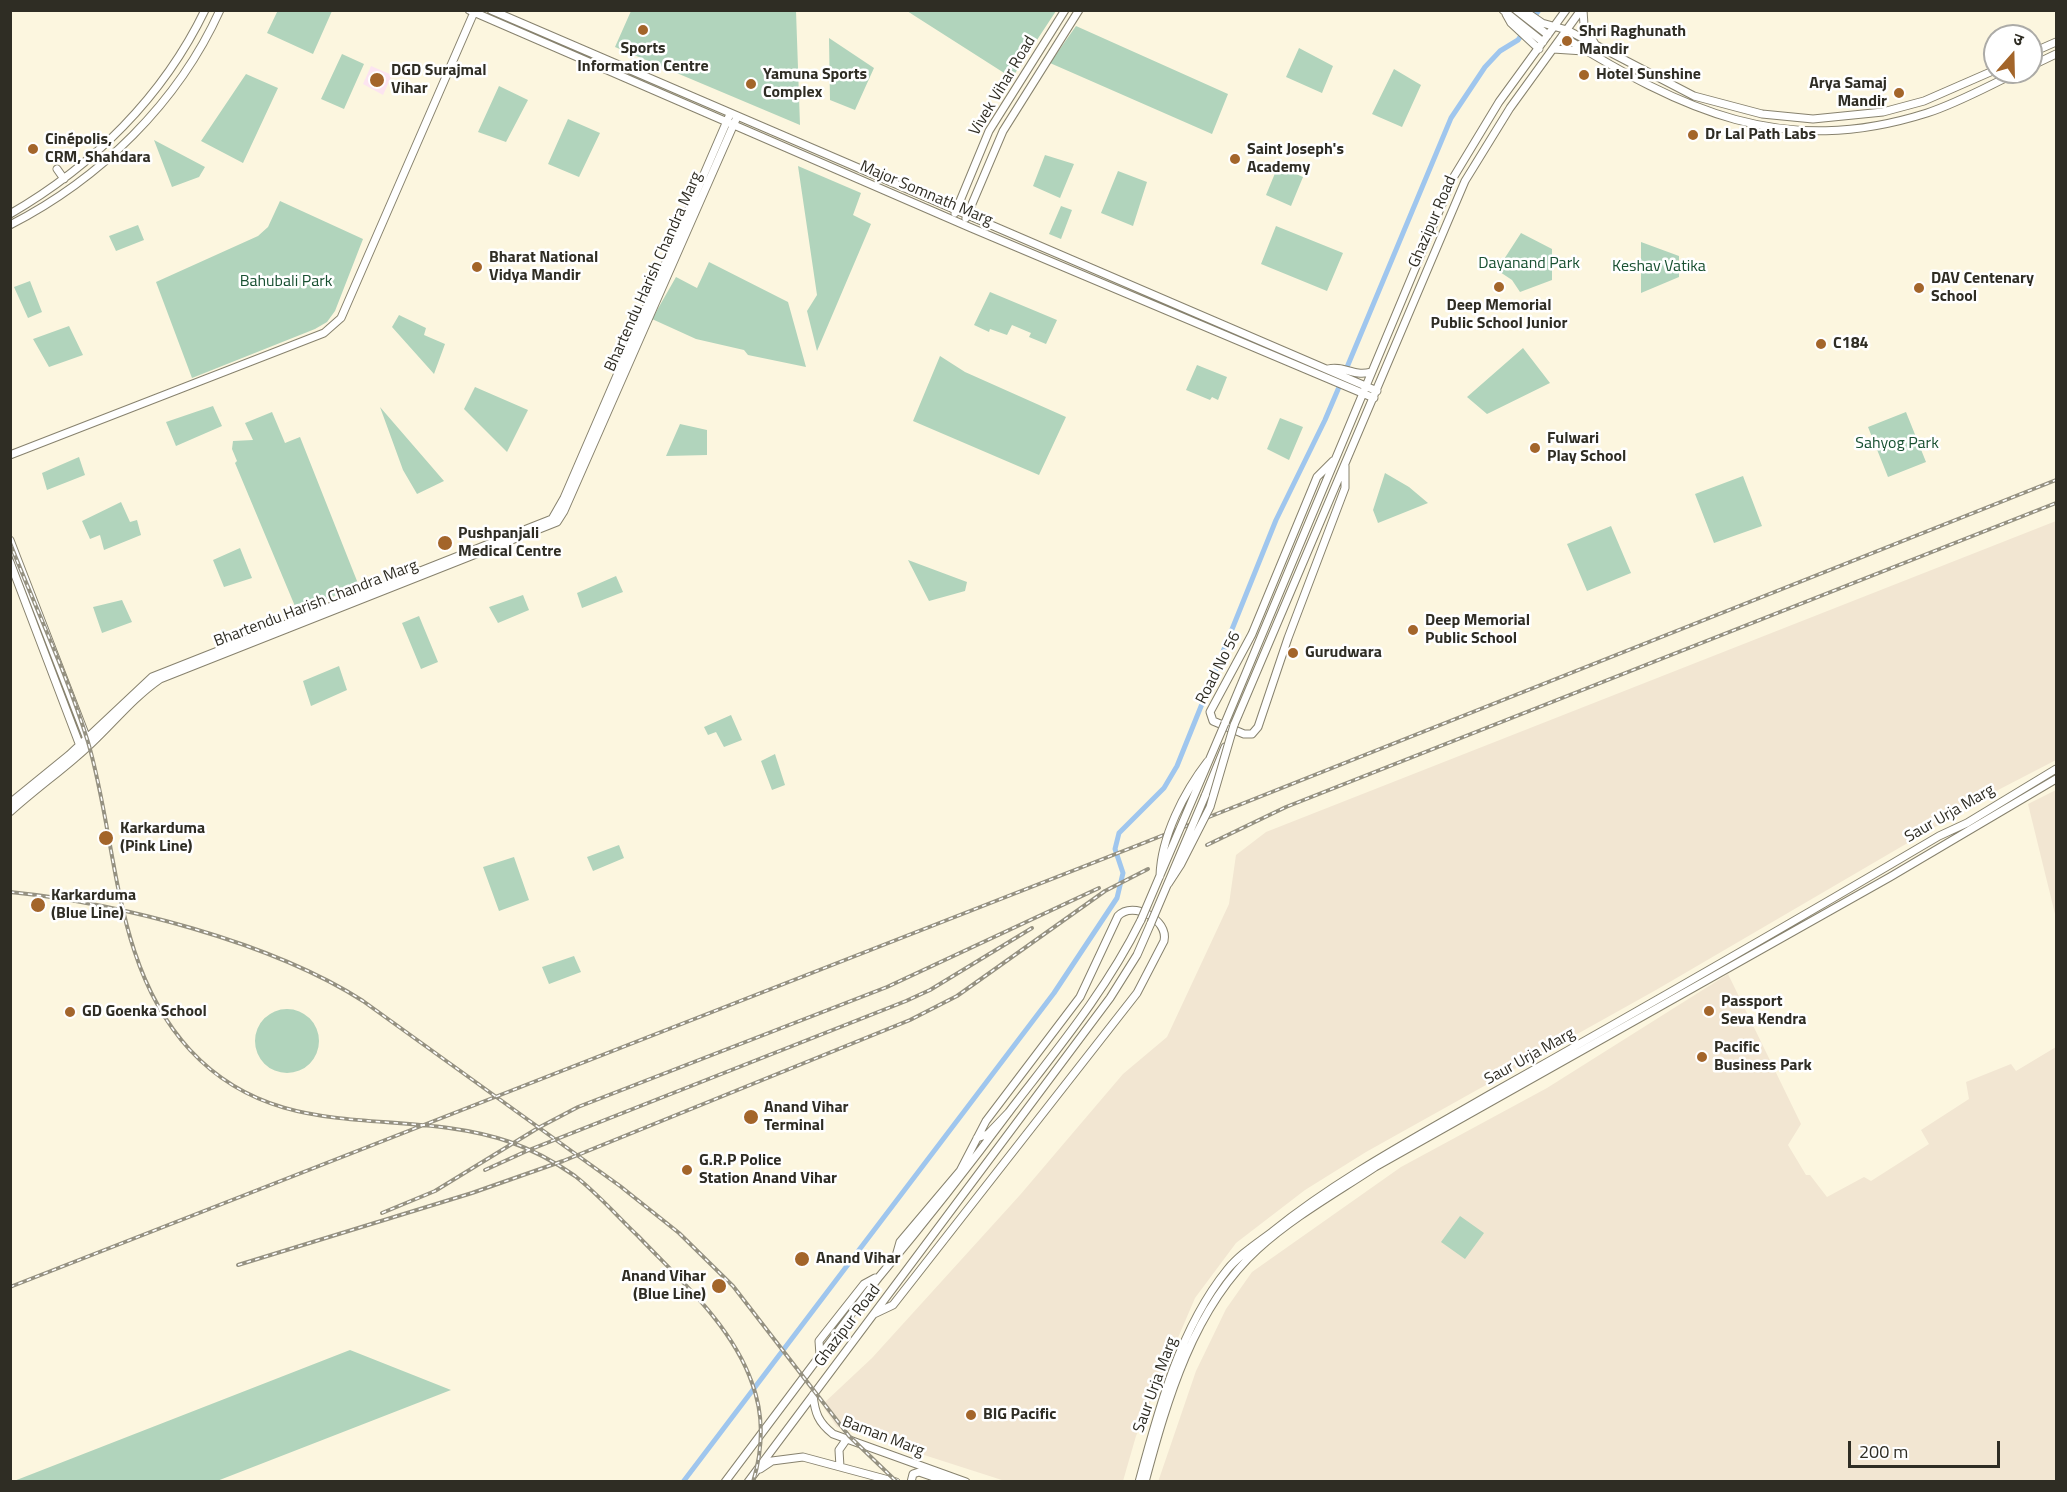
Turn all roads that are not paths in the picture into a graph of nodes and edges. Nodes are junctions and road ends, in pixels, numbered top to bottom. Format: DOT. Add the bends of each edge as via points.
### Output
graph roads {
  1 [pos="205,10"];
  2 [pos="220,10"];
  3 [pos="491,10"];
  4 [pos="1065,10"];
  5 [pos="1079,10"];
  6 [pos="1516,10"];
  7 [pos="1566,10"];
  8 [pos="1582,10"];
  9 [pos="473,11"];
  10 [pos="1504,11"];
  11 [pos="1523,19"];
  12 [pos="1554,27"];
  13 [pos="1567,30"];
  14 [pos="1536,32"];
  15 [pos="1548,35"];
  16 [pos="1562,36"];
  17 [pos="1596,46"];
  18 [pos="1041,47"];
  19 [pos="1539,48"];
  20 [pos="1553,49"];
  21 [pos="1051,53"];
  22 [pos="1589,53"];
  23 [pos="1545,60"];
  24 [pos="639,74"];
  25 [pos="1983,75"];
  26 [pos="151,78"];
  27 [pos="635,82"];
  28 [pos="1992,84"];
  29 [pos="159,85"];
  30 [pos="733,115"];
  31 [pos="730,123"];
  32 [pos="57,169"];
  33 [pos="64,179"];
  34 [pos="956,211"];
  35 [pos="10,214"];
  36 [pos="967,215"];
  37 [pos="952,220"];
  38 [pos="10,225"];
  39 [pos="963,225"];
  40 [pos="1373,369"];
  41 [pos="1386,370"];
  42 [pos="1331,371"];
  43 [pos="1356,382"];
  44 [pos="1364,389"];
  45 [pos="1375,394"];
  46 [pos="1350,423"];
  47 [pos="1361,427"];
  48 [pos="10,455"];
  49 [pos="1334,460"];
  50 [pos="1345,464"];
  51 [pos="10,540"];
  52 [pos="10,562"];
  53 [pos="88,740"];
  54 [pos="81,748"];
  55 [pos="2056,769"];
  56 [pos="2056,779"];
  57 [pos="10,803"];
  58 [pos="10,812"];
  59 [pos="1893,863"];
  60 [pos="1898,872"];
  61 [pos="1629,1019"];
  62 [pos="1011,1111"];
  63 [pos="977,1138"];
  64 [pos="992,1158"];
  65 [pos="1003,1166"];
  66 [pos="1325,1196"];
  67 [pos="896,1256"];
  68 [pos="874,1314"];
  69 [pos="813,1395"];
  70 [pos="846,1440"];
  71 [pos="840,1467"];
  72 [pos="756,1472"];
  73 [pos="725,1482"];
  74 [pos="748,1482"];
  75 [pos="896,1482"];
  76 [pos="911,1482"];
  77 [pos="948,1482"];
  78 [pos="966,1482"];
  79 [pos="1139,1482"];
  80 [pos="1145,1482"];
  1 -- 29 [label="main road" via="186,47"];
  2 -- 38 [label="main road" via="179,80 141,126 90,174 51,203"];
  3 -- 24 [label="main road, Major Somnath Marg"];
  4 -- 18 [label="main road, Vivek Vihar Road"];
  5 -- 21 [label="main road"];
  6 -- 11 [label="main road"];
  7 -- 12 [label="main road, Ghazipur Road"];
  8 -- 13 [label="main road, Ghazipur Road"];
  8 -- 17 [label="main road" via="1584,25"];
  9 -- 27 [label="main road, Major Somnath Marg"];
  9 -- 48 [label="main road" via="334,327"];
  10 -- 11 [label="main road"];
  11 -- 14 [label="main road"];
  11 -- 14 [label="main road"];
  12 -- 13 [label="main road"];
  12 -- 14 [label="main road"];
  12 -- 15 [label="main road, Ghazipur Road"];
  13 -- 16 [label="main road, Ghazipur Road"];
  13 -- 17 [label="main road"];
  14 -- 15 [label="main road"];
  14 -- 19 [label="main road"];
  15 -- 19 [label="main road, Ghazipur Road"];
  16 -- 20 [label="main road, Ghazipur Road"];
  16 -- 22 [label="main road"];
  17 -- 22 [label="main road"];
  17 -- 25 [label="main road" via="1666,83 1728,107 1813,119 1883,112 1924,101"];
  18 -- 21 [label="main road"];
  18 -- 34 [label="main road, Vivek Vihar Road" via="989,131"];
  19 -- 23 [label="main road"];
  19 -- 40 [label="main road, Ghazipur Road" via="1498,102 1453,177"];
  20 -- 22 [label="main road"];
  20 -- 23 [label="main road, Ghazipur Road"];
  21 -- 36 [label="main road" via="998,139"];
  22 -- 28 [label="main road" via="1690,106 1742,123 1807,129 1856,128 1926,114"];
  23 -- 41 [label="main road, Ghazipur Road" via="1509,108 1465,181"];
  24 -- 27 [label="main road"];
  24 -- 30 [label="main road, Major Somnath Marg"];
  26 -- 29 [label="main road"];
  27 -- 31 [label="main road, Major Somnath Marg"];
  29 -- 33 [label="main road" via="118,132"];
  30 -- 31 [label="main road, Bhartendu Harish Chandra Marg"];
  30 -- 34 [label="main road, Major Somnath Marg"];
  31 -- 37 [label="main road, Major Somnath Marg"];
  31 -- 53 [label="main road, Bhartendu Harish Chandra Marg" via="557,522 160,679"];
  32 -- 33 [label="main road"];
  33 -- 35 [label="main road"];
  34 -- 36 [label="main road, Major Somnath Marg"];
  34 -- 37 [label="main road, Vivek Vihar Road"];
  36 -- 39 [label="main road"];
  36 -- 42 [label="main road, Major Somnath Marg"];
  37 -- 39 [label="main road, Major Somnath Marg"];
  39 -- 42 [label="main road, Major Somnath Marg"];
  40 -- 41 [label="main road"];
  40 -- 43 [label="main road"];
  40 -- 44 [label="main road, Ghazipur Road"];
  41 -- 45 [label="main road, Ghazipur Road"];
  42 -- 43 [label="main road, Major Somnath Marg"];
  42 -- 43 [label="main road"];
  43 -- 44 [label="main road, Major Somnath Marg"];
  44 -- 45 [label="main road, Major Somnath Marg"];
  44 -- 46 [label="main road, Ghazipur Road"];
  45 -- 47 [label="main road, Ghazipur Road"];
  46 -- 47 [label="main road"];
  46 -- 49 [label="main road, Ghazipur Road"];
  47 -- 50 [label="main road, Ghazipur Road"];
  49 -- 50 [label="main road, Road No 56" via="1317,477 1252,634 1210,712 1213,721 1244,734 1252,734 1258,728 1345,488"];
  49 -- 62 [label="main road, Ghazipur Road, bridge" via="1160,882 1124,955"];
  50 -- 64 [label="main road, Ghazipur Road, bridge" via="1137,955 1110,998"];
  51 -- 53 [label="main road"];
  52 -- 54 [label="main road"];
  53 -- 54 [label="main road, Bhartendu Harish Chandra Marg"];
  54 -- 57 [label="main road, Bhartendu Harish Chandra Marg"];
  54 -- 58 [label="main road, Bhartendu Harish Chandra Marg"];
  55 -- 59 [label="main road, Saur Urja Marg"];
  56 -- 60 [label="main road, Saur Urja Marg"];
  59 -- 60 [label="main road"];
  59 -- 61 [label="main road, Saur Urja Marg"];
  60 -- 61 [label="main road, Saur Urja Marg"];
  61 -- 66 [label="main road, Saur Urja Marg" via="1373,1162"];
  62 -- 63 [label="main road" via="988,1134"];
  62 -- 67 [label="main road, Ghazipur Road"];
  63 -- 65 [label="main road" via="1080,998 1118,916 1132,909 1162,924 1166,932 1164,941 1137,993"];
  63 -- 67 [label="main road" via="960,1171 900,1242"];
  64 -- 65 [label="main road"];
  64 -- 68 [label="main road, Ghazipur Road"];
  65 -- 68 [label="main road" via="893,1305"];
  66 -- 79 [label="main road, Saur Urja Marg" via="1239,1257 1220,1280 1176,1365"];
  66 -- 80 [label="main road, Saur Urja Marg" via="1258,1249 1210,1307 1174,1388"];
  67 -- 73 [label="main road, Ghazipur Road"];
  68 -- 69 [label="main road, Ghazipur Road"];
  69 -- 70 [label="main road, Baman Marg" via="814,1411 822,1425"];
  69 -- 72 [label="main road, Ghazipur Road"];
  70 -- 71 [label="main road" via="839,1450"];
  70 -- 78 [label="main road, Baman Marg"];
  71 -- 72 [label="main road" via="794,1456 772,1461"];
  71 -- 75 [label="main road"];
  72 -- 74 [label="main road, Ghazipur Road"];
  76 -- 77 [label="main road" via="919,1472"];
}
